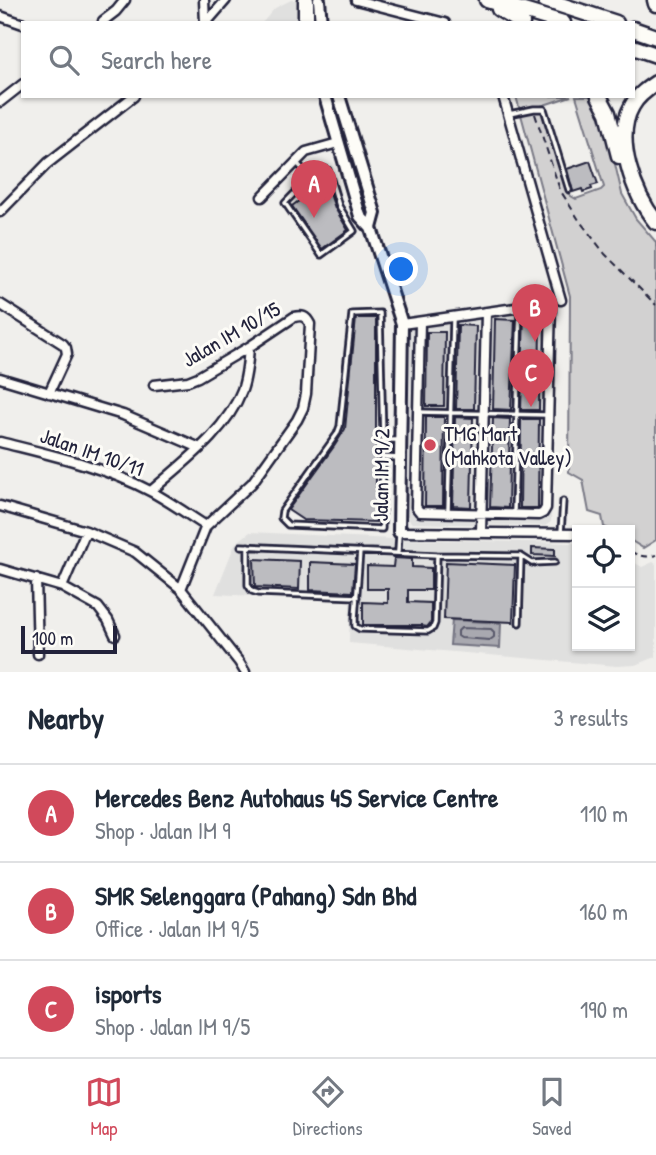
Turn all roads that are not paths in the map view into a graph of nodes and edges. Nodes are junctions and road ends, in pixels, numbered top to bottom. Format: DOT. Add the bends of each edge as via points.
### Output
graph roads {
  1 [pos="125,0"];
  2 [pos="204,0"];
  3 [pos="226,0"];
  4 [pos="306,0"];
  5 [pos="319,0"];
  6 [pos="356,0"];
  7 [pos="486,0"];
  8 [pos="545,0"];
  9 [pos="0,16"];
  10 [pos="103,21"];
  11 [pos="206,21"];
  12 [pos="208,21"];
  13 [pos="306,21"];
  14 [pos="321,21"];
  15 [pos="437,21"];
  16 [pos="519,21"];
  17 [pos="556,21"];
  18 [pos="610,21"];
  19 [pos="21,23"];
  20 [pos="635,30"];
  21 [pos="656,37"];
  22 [pos="635,48"];
  23 [pos="656,55"];
  24 [pos="656,83"];
  25 [pos="21,86"];
  26 [pos="131,98"];
  27 [pos="326,98"];
  28 [pos="340,98"];
  29 [pos="504,98"];
  30 [pos="601,98"];
  31 [pos="0,102"];
  32 [pos="508,114"];
  33 [pos="338,142"];
  34 [pos="296,162"];
  35 [pos="310,177"];
  36 [pos="569,190"];
  37 [pos="353,194"];
  38 [pos="369,195"];
  39 [pos="262,197"];
  40 [pos="357,206"];
  41 [pos="0,212"];
  42 [pos="656,222"];
  43 [pos="371,228"];
  44 [pos="656,232"];
  45 [pos="561,300"];
  46 [pos="0,304"];
  47 [pos="520,307"];
  48 [pos="486,312"];
  49 [pos="453,316"];
  50 [pos="420,322"];
  51 [pos="402,324"];
  52 [pos="249,347"];
  53 [pos="0,378"];
  54 [pos="154,385"];
  55 [pos="49,393"];
  56 [pos="418,412"];
  57 [pos="450,413"];
  58 [pos="484,414"];
  59 [pos="516,414"];
  60 [pos="548,415"];
  61 [pos="383,440"];
  62 [pos="401,440"];
  63 [pos="0,442"];
  64 [pos="200,448"];
  65 [pos="383,457"];
  66 [pos="400,458"];
  67 [pos="151,491"];
  68 [pos="563,501"];
  69 [pos="0,506"];
  70 [pos="448,513"];
  71 [pos="482,514"];
  72 [pos="514,514"];
  73 [pos="206,526"];
  74 [pos="86,531"];
  75 [pos="399,532"];
  76 [pos="481,533"];
  77 [pos="572,534"];
  78 [pos="561,535"];
  79 [pos="241,546"];
  80 [pos="248,546"];
  81 [pos="360,551"];
  82 [pos="398,552"];
  83 [pos="437,555"];
  84 [pos="521,556"];
  85 [pos="555,562"];
  86 [pos="0,569"];
  87 [pos="36,579"];
  88 [pos="62,587"];
  89 [pos="181,589"];
  90 [pos="356,597"];
  91 [pos="519,623"];
  92 [pos="115,635"];
  93 [pos="37,654"];
  94 [pos="246,672"];
  1 -- 10 [label="street"];
  2 -- 11 [label="street"];
  3 -- 12 [label="street"];
  4 -- 13 [label="highway"];
  5 -- 14 [label="street"];
  6 -- 15 [label="street"];
  7 -- 16 [label="highway"];
  7 -- 17 [label="highway"];
  8 -- 18 [label="highway"];
  9 -- 19 [label="street"];
  20 -- 21 [label="highway"];
  22 -- 23 [label="highway"];
  24 -- 42 [label="highway" via="633,104 625,126 629,168 640,199"];
  25 -- 31 [label="street"];
  26 -- 41 [label="street" via="48,163"];
  27 -- 33 [label="street"];
  28 -- 38 [label="street"];
  29 -- 32 [label="street"];
  30 -- 44 [label="highway" via="630,193"];
  32 -- 36 [label="lane" via="544,109"];
  32 -- 45 [label="street"];
  33 -- 34 [label="street" via="306,152"];
  33 -- 37 [label="street"];
  34 -- 35 [label="lane"];
  34 -- 39 [label="street"];
  35 -- 35 [label="lane" via="318,169 328,170 339,206 354,231 321,254 285,203"];
  37 -- 38 [label="street" via="362,189"];
  37 -- 40 [label="street"];
  38 -- 40 [label="street" via="369,205"];
  38 -- 43 [label="street" via="375,213"];
  40 -- 43 [label="street"];
  43 -- 51 [label="street, Jalan IM 9/2"];
  46 -- 55 [label="street" via="66,348"];
  47 -- 48 [label="street"];
  47 -- 59 [label="lane"];
  47 -- 60 [label="street" via="551,303"];
  48 -- 49 [label="street"];
  48 -- 58 [label="street"];
  49 -- 50 [label="street"];
  49 -- 57 [label="lane"];
  50 -- 51 [label="street"];
  50 -- 56 [label="street"];
  51 -- 62 [label="street, Jalan IM 9/2"];
  52 -- 54 [label="street, Jalan IM 10/15" via="188,381"];
  52 -- 64 [label="street" via="247,373 235,406"];
  52 -- 73 [label="street, Jalan IM 10/15" via="294,317 308,320 303,408 258,476"];
  53 -- 55 [label="street"];
  55 -- 64 [label="street" via="122,415"];
  56 -- 57 [label="lane"];
  56 -- 70 [label="street" via="416,507 420,512"];
  57 -- 58 [label="lane"];
  57 -- 70 [label="lane"];
  58 -- 59 [label="lane"];
  58 -- 71 [label="street"];
  59 -- 60 [label="lane"];
  59 -- 72 [label="lane"];
  60 -- 72 [label="street" via="546,508 539,514"];
  61 -- 62 [label="lane"];
  61 -- 65 [label="lane"];
  61 -- 65 [label="lane" via="380,313 352,314 340,426 282,510 281,519 288,525 382,529"];
  62 -- 66 [label="street, Jalan IM 9/2"];
  63 -- 67 [label="street, Jalan IM 10/11" via="86,464"];
  64 -- 67 [label="street"];
  65 -- 66 [label="lane"];
  66 -- 75 [label="street, Jalan IM 9/2"];
  67 -- 73 [label="street, Jalan IM 10/11"];
  68 -- 78 [label="lane"];
  69 -- 74 [label="street"];
  70 -- 71 [label="street"];
  71 -- 72 [label="street"];
  71 -- 76 [label="street"];
  73 -- 89 [label="street, Jalan IM 10/15"];
  74 -- 88 [label="street"];
  74 -- 89 [label="street" via="135,552"];
  75 -- 76 [label="street, Jalan IM 9/2"];
  75 -- 82 [label="lane"];
  76 -- 78 [label="street, Jalan IM 9/2"];
  77 -- 78 [label="street, Jalan IM 9/2"];
  79 -- 80 [label="lane"];
  80 -- 81 [label="lane"];
  80 -- 90 [label="lane" via="248,586 252,591"];
  81 -- 82 [label="lane"];
  81 -- 90 [label="lane"];
  82 -- 83 [label="lane"];
  83 -- 84 [label="lane"];
  83 -- 90 [label="lane" via="435,623 428,631 357,628"];
  84 -- 85 [label="lane" via="532,563"];
  84 -- 91 [label="lane"];
  86 -- 87 [label="street"];
  87 -- 88 [label="street"];
  87 -- 93 [label="street"];
  88 -- 92 [label="street" via="98,607"];
  89 -- 94 [label="street"];
}
